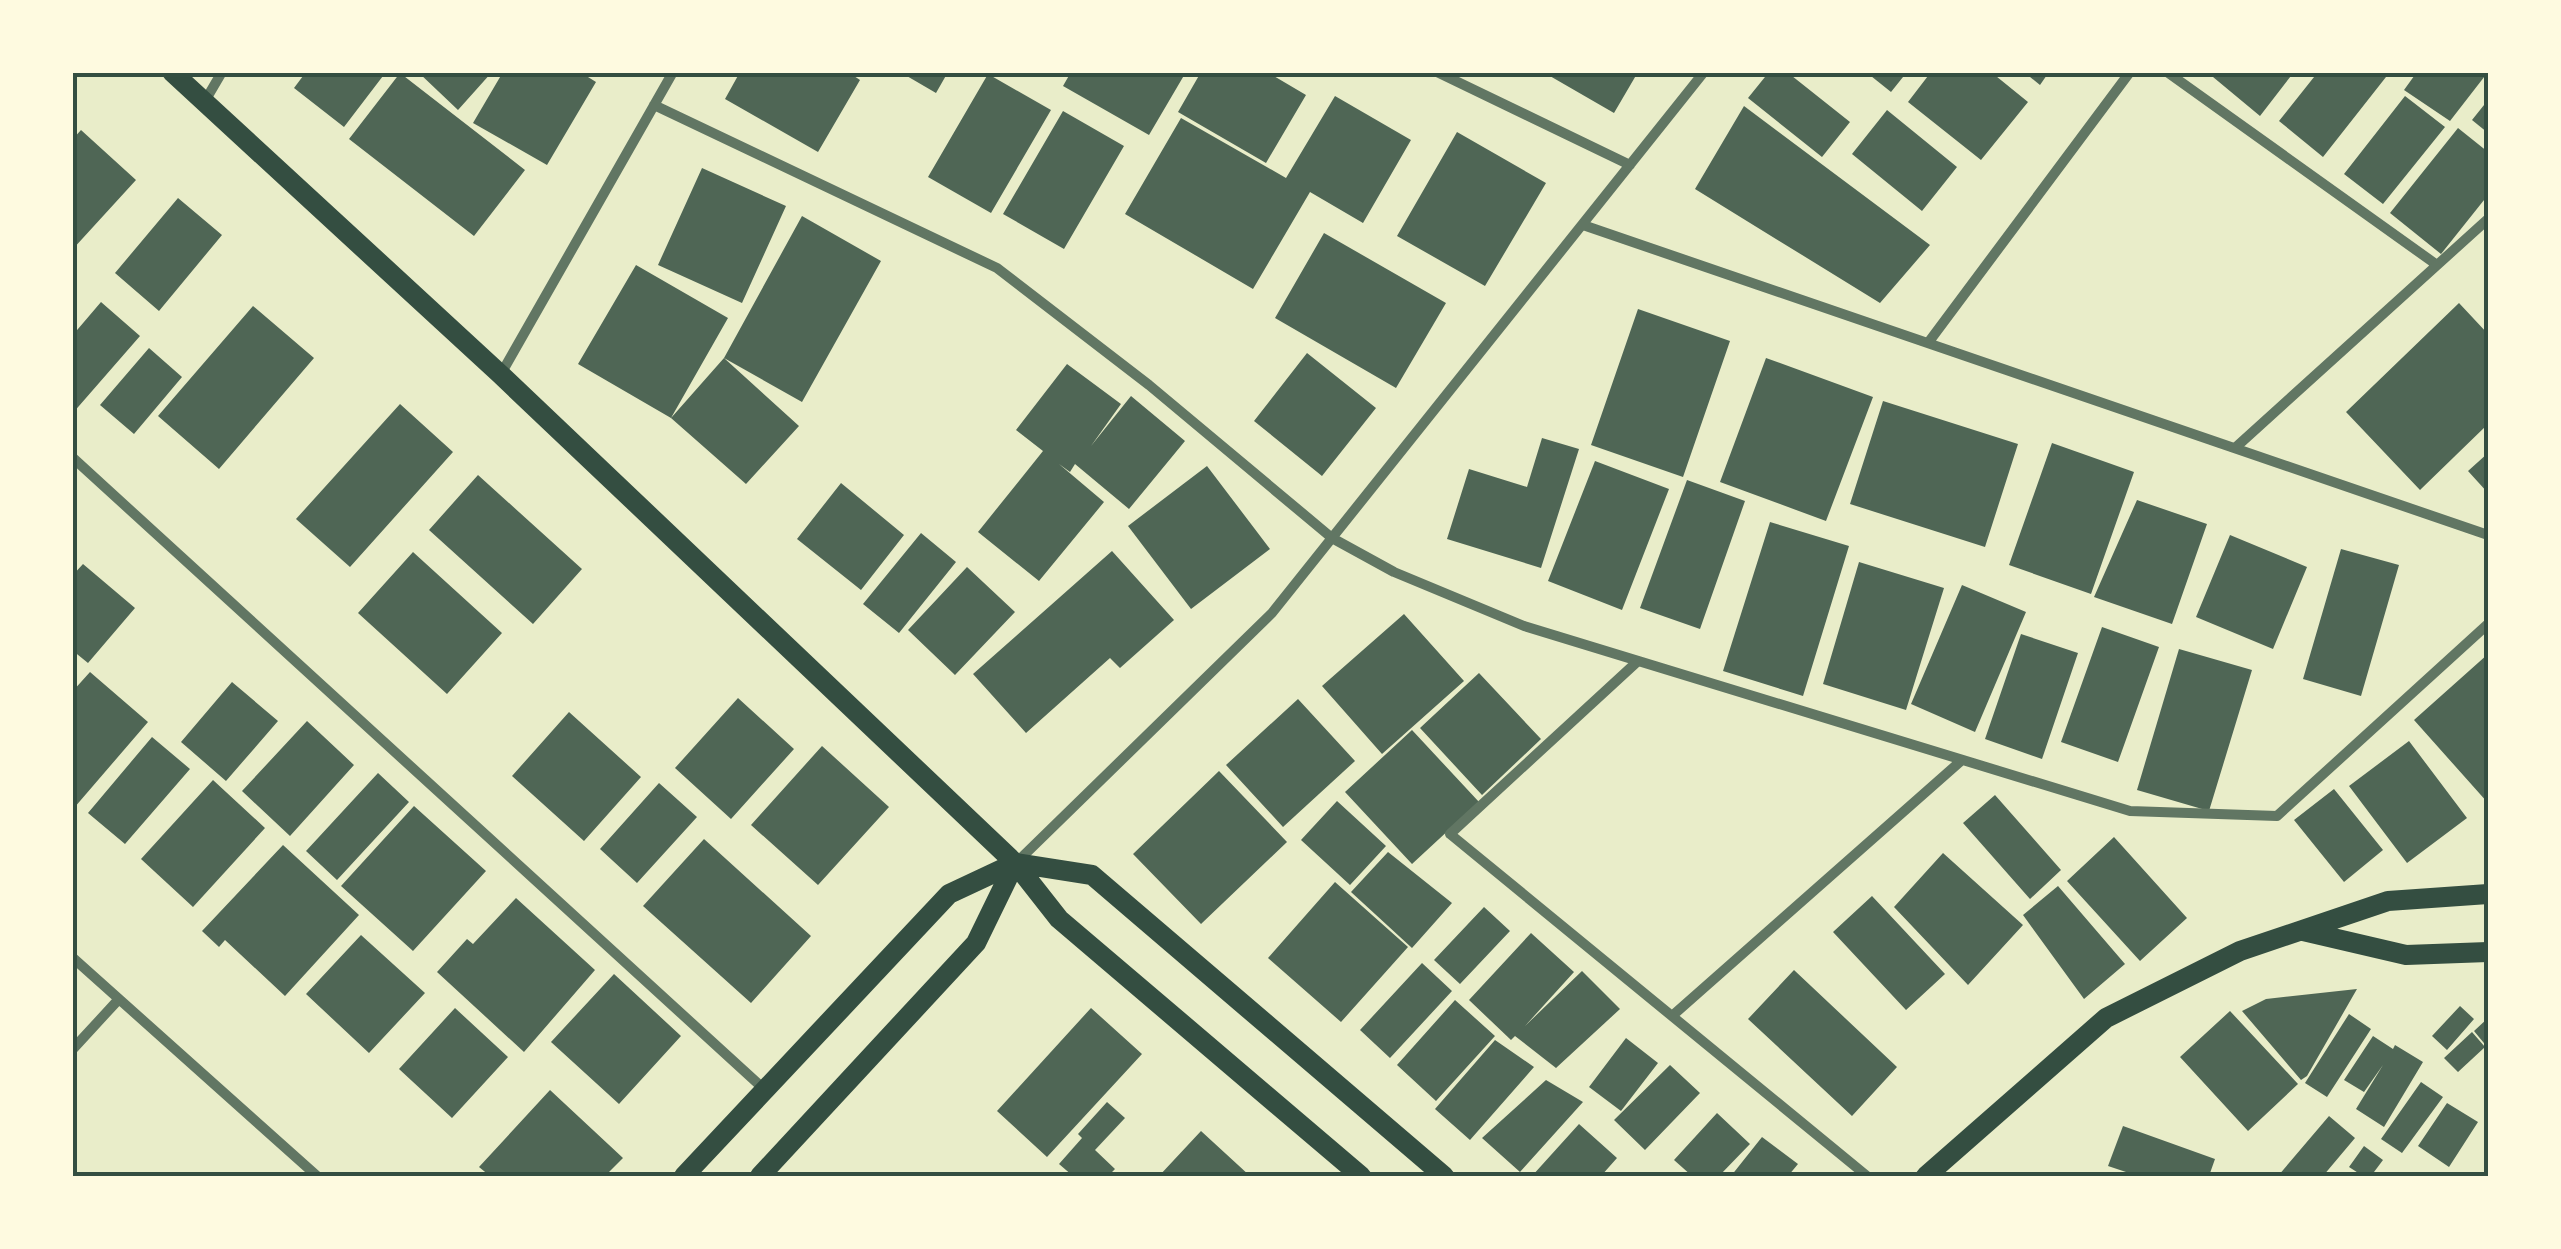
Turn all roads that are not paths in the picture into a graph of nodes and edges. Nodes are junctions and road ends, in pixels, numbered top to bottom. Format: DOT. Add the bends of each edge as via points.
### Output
graph roads {
  1 [pos="172,72"];
  2 [pos="222,72"];
  3 [pos="673,72"];
  4 [pos="1437,72"];
  5 [pos="1704,72"];
  6 [pos="2130,72"];
  7 [pos="2167,72"];
  8 [pos="205,102"];
  9 [pos="654,105"];
  10 [pos="1630,165"];
  11 [pos="2488,219"];
  12 [pos="1582,225"];
  13 [pos="2437,265"];
  14 [pos="1928,343"];
  15 [pos="500,374"];
  16 [pos="2235,448"];
  17 [pos="72,457"];
  18 [pos="2488,536"];
  19 [pos="1332,538"];
  20 [pos="2488,624"];
  21 [pos="1638,661"];
  22 [pos="1962,760"];
  23 [pos="1015,863"];
  24 [pos="2488,894"];
  25 [pos="2302,930"];
  26 [pos="2488,952"];
  27 [pos="72,958"];
  28 [pos="118,999"];
  29 [pos="1672,1016"];
  30 [pos="72,1050"];
  31 [pos="765,1090"];
  32 [pos="318,1176"];
  33 [pos="684,1176"];
  34 [pos="760,1176"];
  35 [pos="1361,1176"];
  36 [pos="1444,1176"];
  37 [pos="1867,1176"];
  38 [pos="1926,1176"];
  1 -- 8 [label="main road"];
  2 -- 8 [label="street"];
  3 -- 9 [label="street"];
  4 -- 10 [label="street"];
  5 -- 10 [label="street"];
  6 -- 14 [label="street"];
  7 -- 13 [label="street"];
  8 -- 15 [label="main road"];
  9 -- 15 [label="street"];
  9 -- 19 [label="street" via="996,268"];
  10 -- 12 [label="street"];
  11 -- 13 [label="street"];
  12 -- 14 [label="street"];
  12 -- 19 [label="street"];
  13 -- 16 [label="street"];
  14 -- 16 [label="street"];
  15 -- 23 [label="main road"];
  16 -- 18 [label="street"];
  17 -- 31 [label="street"];
  19 -- 21 [label="street" via="1394,572 1524,626"];
  19 -- 23 [label="street" via="1272,613"];
  20 -- 22 [label="street" via="2277,816 2130,811"];
  21 -- 22 [label="street"];
  21 -- 29 [label="street" via="1450,834"];
  22 -- 29 [label="street"];
  23 -- 31 [label="main road" via="949,894"];
  23 -- 34 [label="main road" via="976,943"];
  23 -- 35 [label="main road" via="1059,918"];
  23 -- 36 [label="main road" via="1092,875"];
  24 -- 25 [label="main road" via="2388,901"];
  25 -- 26 [label="main road" via="2406,955"];
  25 -- 38 [label="main road" via="2240,951 2106,1018"];
  27 -- 28 [label="street"];
  28 -- 30 [label="street"];
  28 -- 32 [label="street"];
  29 -- 37 [label="street"];
  31 -- 33 [label="main road"];
}
